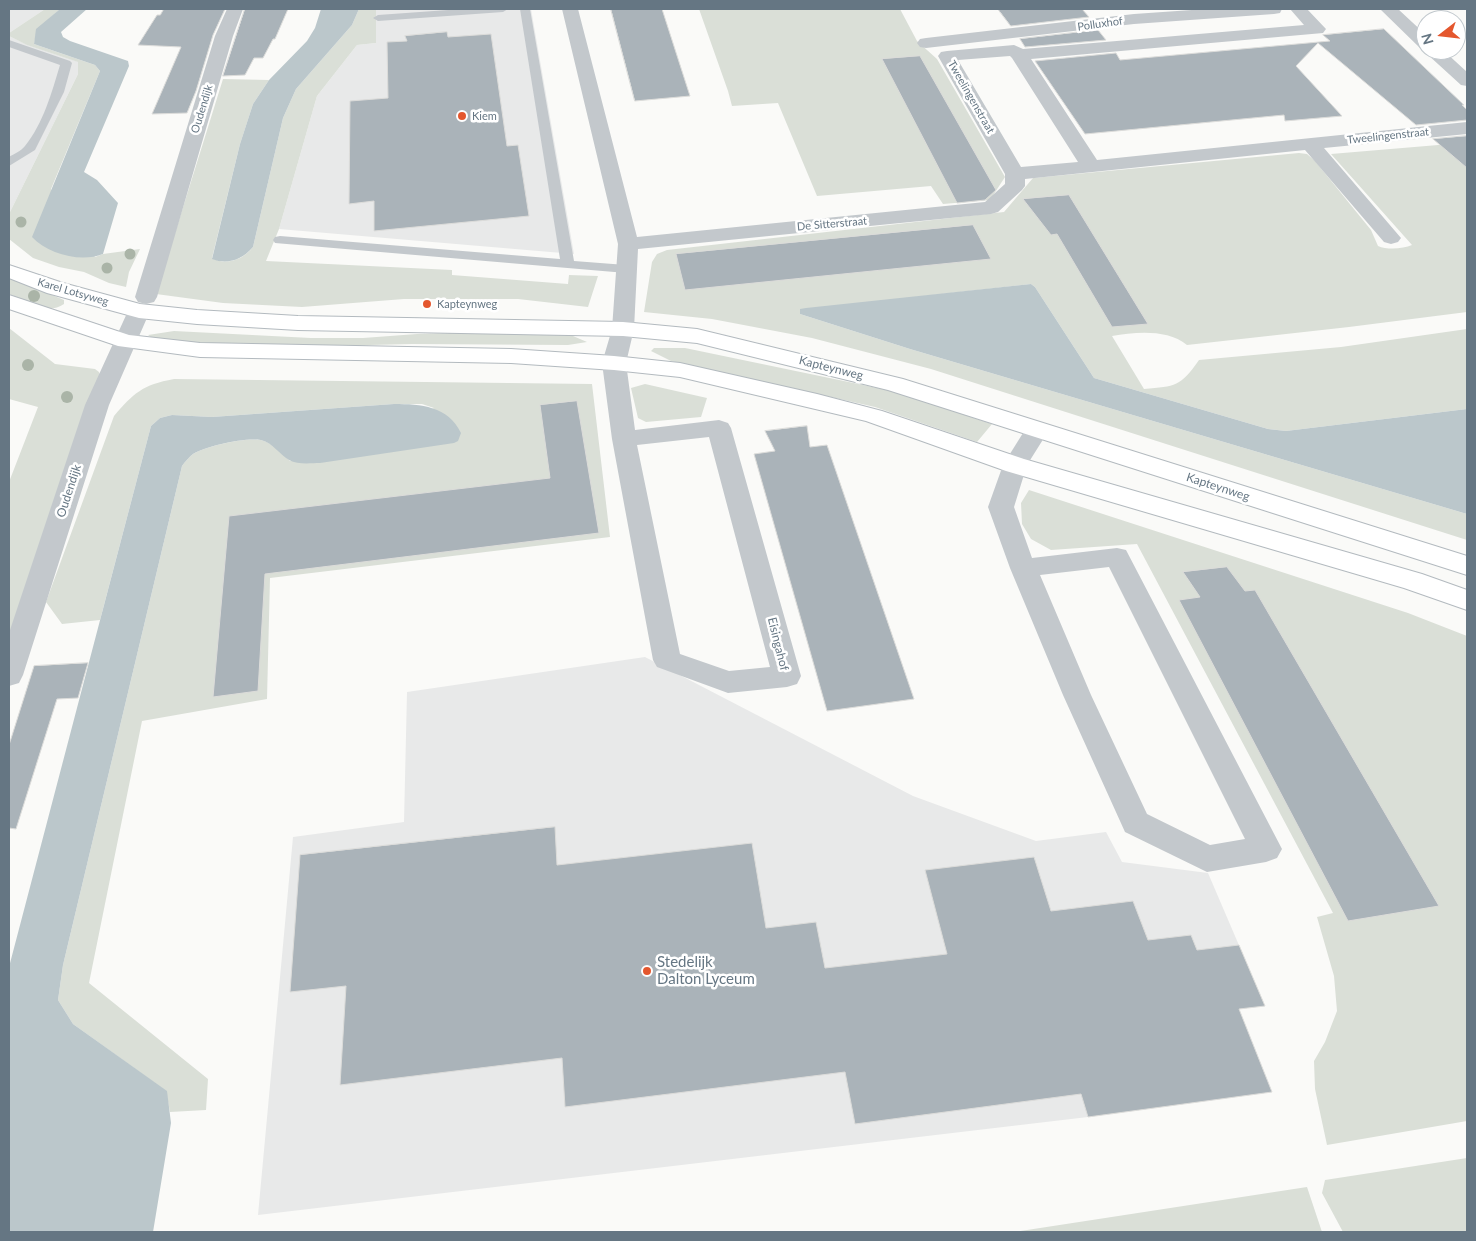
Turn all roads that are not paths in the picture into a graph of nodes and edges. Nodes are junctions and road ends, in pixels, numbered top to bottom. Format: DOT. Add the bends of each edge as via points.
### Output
graph roads {
  1 [pos="235,9"];
  2 [pos="502,9"];
  3 [pos="525,9"];
  4 [pos="570,9"];
  5 [pos="1274,9"];
  6 [pos="1298,9"];
  7 [pos="1388,9"];
  8 [pos="378,18"];
  9 [pos="1416,35"];
  10 [pos="9,43"];
  11 [pos="926,43"];
  12 [pos="1019,55"];
  13 [pos="1444,60"];
  14 [pos="1467,81"];
  15 [pos="1467,128"];
  16 [pos="1310,144"];
  17 [pos="9,162"];
  18 [pos="1091,166"];
  19 [pos="1015,174"];
  20 [pos="1391,238"];
  21 [pos="280,240"];
  22 [pos="628,244"];
  23 [pos="568,264"];
  24 [pos="626,269"];
  25 [pos="9,271"];
  26 [pos="9,302"];
  27 [pos="143,304"];
  28 [pos="623,329"];
  29 [pos="126,341"];
  30 [pos="614,363"];
  31 [pos="1037,430"];
  32 [pos="624,439"];
  33 [pos="1015,465"];
  34 [pos="1467,566"];
  35 [pos="1023,568"];
  36 [pos="1467,600"];
  37 [pos="9,675"];
  1 -- 27 [label="street, Oudendijk"];
  2 -- 8 [label="lane"];
  3 -- 23 [label="lane"];
  4 -- 22 [label="street"];
  5 -- 11 [label="street, Polluxhof" via="1134,19"];
  6 -- 12 [label="street, Polluxhof" via="1317,29"];
  7 -- 9 [label="street"];
  10 -- 17 [label="lane" via="66,63 58,92 29,150"];
  12 -- 18 [label="street"];
  12 -- 19 [label="street, Tweelingenstraat" via="1014,50 946,56"];
  13 -- 14 [label="street"];
  15 -- 16 [label="street, Tweelingenstraat"];
  16 -- 18 [label="street, Tweelingenstraat"];
  16 -- 20 [label="street"];
  18 -- 19 [label="street, Tweelingenstraat"];
  19 -- 22 [label="street, De Sitterstraat" via="1015,186 991,208"];
  21 -- 23 [label="lane"];
  22 -- 24 [label="street"];
  23 -- 24 [label="lane"];
  24 -- 28 [label="street"];
  25 -- 27 [label="street, Karel Lotsyweg" via="55,288"];
  26 -- 29 [label="street"];
  27 -- 28 [label="street, Kapteynweg" via="196,317 298,323"];
  27 -- 29 [label="street, Oudendijk"];
  28 -- 30 [label="street"];
  28 -- 31 [label="street, Kapteynweg" via="697,336 851,373"];
  29 -- 30 [label="street" via="225,351 511,356"];
  29 -- 37 [label="street, Oudendijk" via="97,405"];
  30 -- 32 [label="street, Eisingahof"];
  30 -- 33 [label="street" via="680,370 817,401 874,416"];
  31 -- 33 [label="street"];
  31 -- 34 [label="street, Kapteynweg"];
  32 -- 32 [label="street, Eisingahof" via="667,660 728,682 787,676 719,428"];
  33 -- 35 [label="street" via="1001,507"];
  33 -- 36 [label="street" via="1414,581"];
  35 -- 35 [label="street" via="1136,823 1206,859 1266,849 1117,557"];
}
